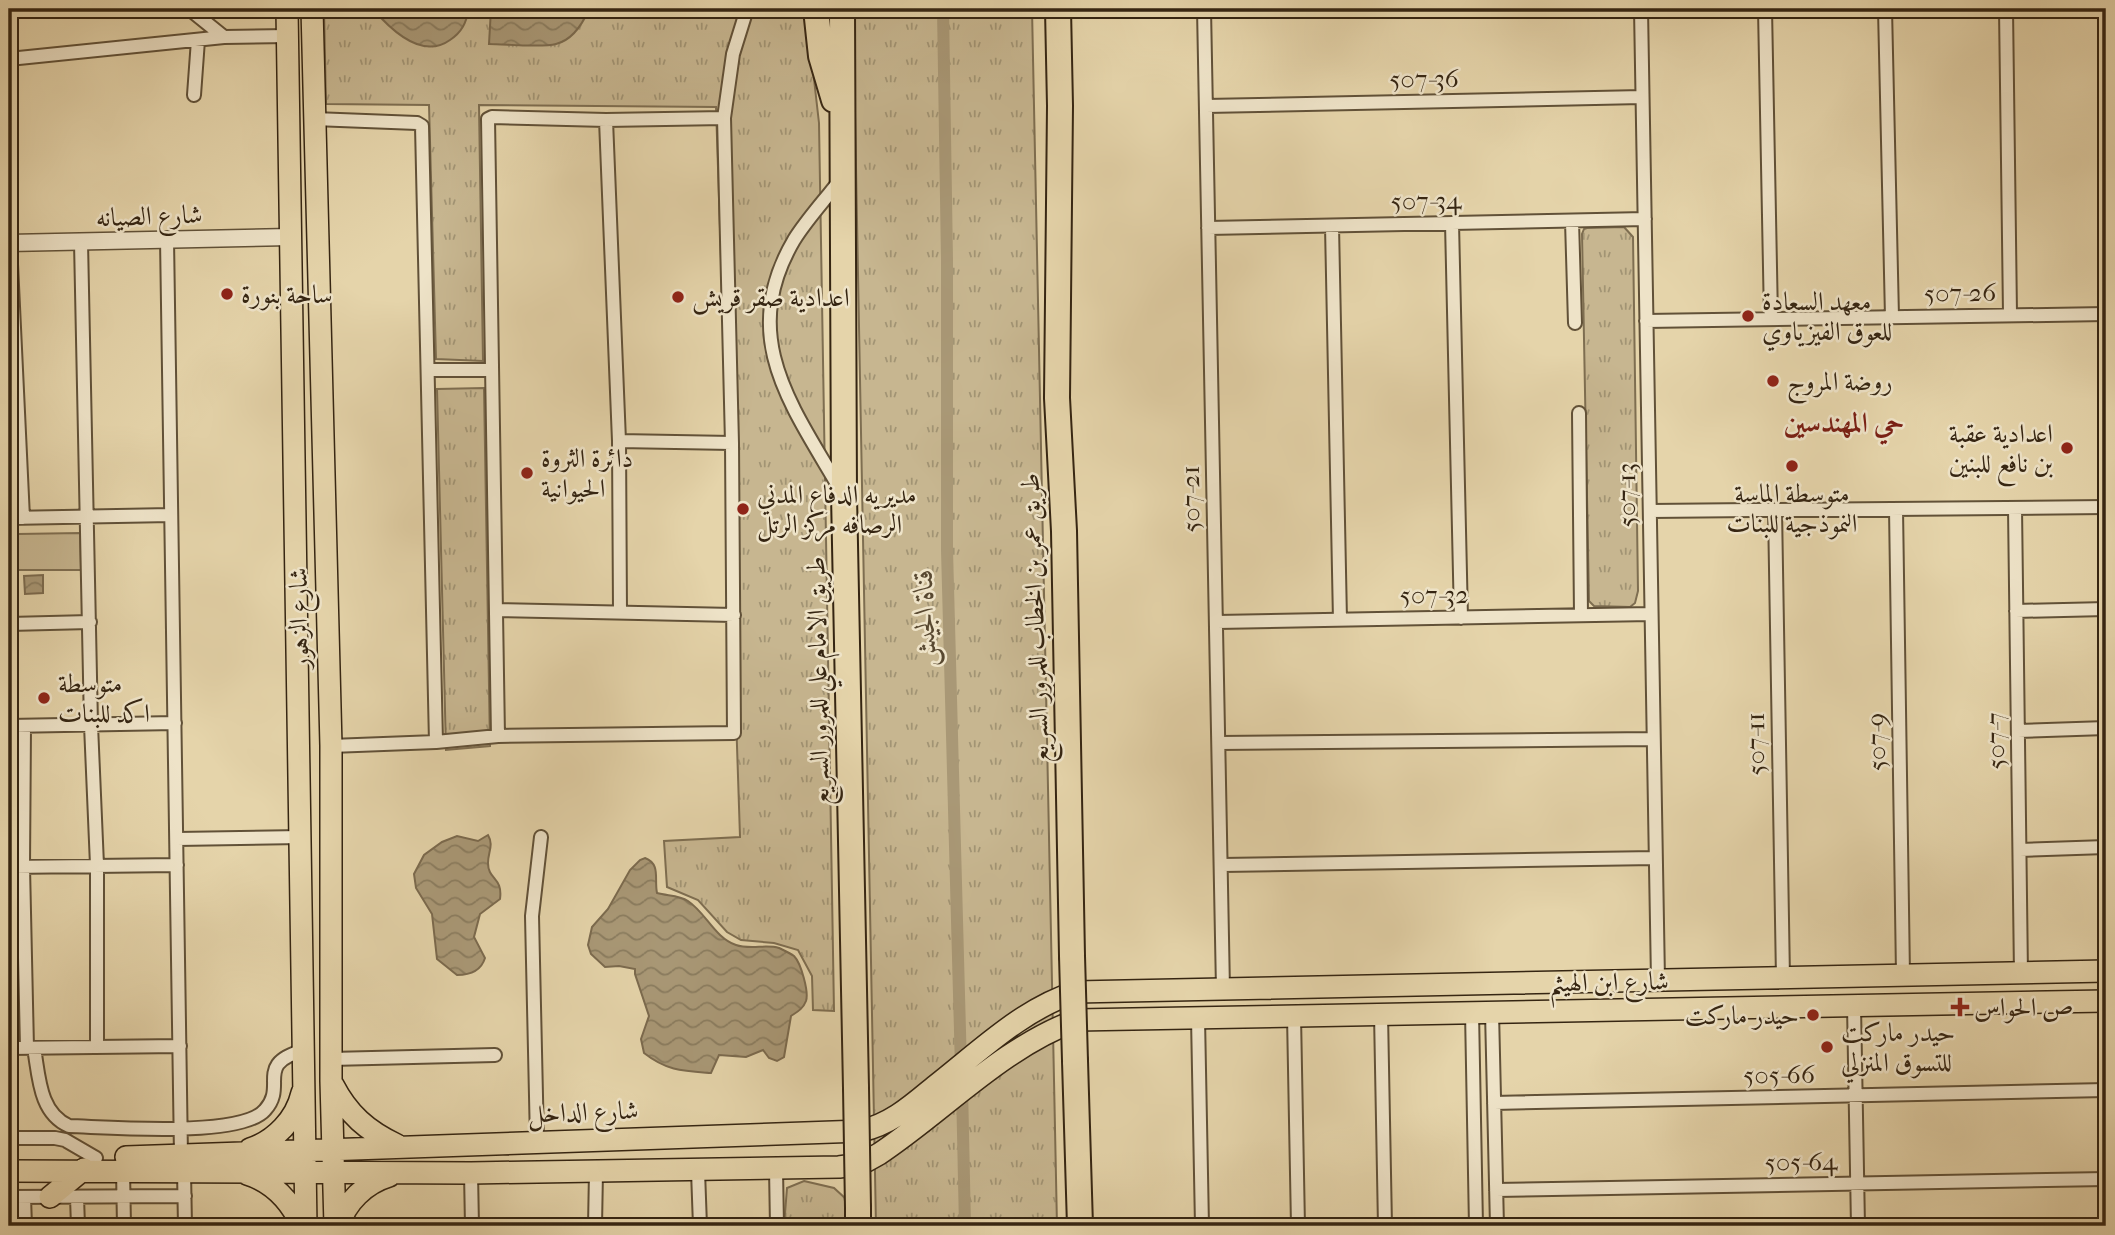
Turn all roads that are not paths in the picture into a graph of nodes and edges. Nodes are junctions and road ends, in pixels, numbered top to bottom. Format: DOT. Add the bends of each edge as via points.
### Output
graph roads {
  1 [pos="192,9"];
  2 [pos="287,9"];
  3 [pos="312,9"];
  4 [pos="747,9"];
  5 [pos="842,9"];
  6 [pos="1058,9"];
  7 [pos="1070,9"];
  8 [pos="1203,9"];
  9 [pos="1641,9"];
  10 [pos="1765,9"];
  11 [pos="1885,9"];
  12 [pos="2006,9"];
  13 [pos="815,11"];
  14 [pos="288,36"];
  15 [pos="224,37"];
  16 [pos="198,40"];
  17 [pos="9,60"];
  18 [pos="194,95"];
  19 [pos="1642,97"];
  20 [pos="1060,106"];
  21 [pos="1206,106"];
  22 [pos="289,118"];
  23 [pos="724,118"];
  24 [pos="314,119"];
  25 [pos="606,120"];
  26 [pos="842,129"];
  27 [pos="843,177"];
  28 [pos="1645,219"];
  29 [pos="1572,221"];
  30 [pos="1452,223"];
  31 [pos="1332,226"];
  32 [pos="1208,228"];
  33 [pos="290,237"];
  34 [pos="167,239"];
  35 [pos="81,242"];
  36 [pos="9,243"];
  37 [pos="2010,314"];
  38 [pos="2106,314"];
  39 [pos="1892,317"];
  40 [pos="1771,319"];
  41 [pos="1646,321"];
  42 [pos="1576,323"];
  43 [pos="428,370"];
  44 [pos="492,370"];
  45 [pos="1578,413"];
  46 [pos="619,441"];
  47 [pos="732,443"];
  48 [pos="844,495"];
  49 [pos="2106,507"];
  50 [pos="2015,508"];
  51 [pos="1896,509"];
  52 [pos="1775,510"];
  53 [pos="1650,511"];
  54 [pos="171,515"];
  55 [pos="88,517"];
  56 [pos="9,518"];
  57 [pos="23,518"];
  58 [pos="2106,609"];
  59 [pos="496,610"];
  60 [pos="620,611"];
  61 [pos="2017,611"];
  62 [pos="1651,614"];
  63 [pos="734,615"];
  64 [pos="1581,615"];
  65 [pos="1461,618"];
  66 [pos="1340,620"];
  67 [pos="90,622"];
  68 [pos="1217,622"];
  69 [pos="9,624"];
  70 [pos="175,723"];
  71 [pos="91,725"];
  72 [pos="9,726"];
  73 [pos="24,726"];
  74 [pos="2106,728"];
  75 [pos="2018,731"];
  76 [pos="498,736"];
  77 [pos="1653,739"];
  78 [pos="436,742"];
  79 [pos="1220,743"];
  80 [pos="331,746"];
  81 [pos="301,837"];
  82 [pos="541,837"];
  83 [pos="177,839"];
  84 [pos="2106,847"];
  85 [pos="2020,850"];
  86 [pos="1655,858"];
  87 [pos="1222,864"];
  88 [pos="97,865"];
  89 [pos="177,865"];
  90 [pos="9,867"];
  91 [pos="23,867"];
  92 [pos="2105,971"];
  93 [pos="2021,974"];
  94 [pos="1903,975"];
  95 [pos="1783,978"];
  96 [pos="1658,980"];
  97 [pos="1266,988"];
  98 [pos="1223,989"];
  99 [pos="1115,991"];
  100 [pos="2106,1001"];
  101 [pos="1854,1006"];
  102 [pos="1482,1012"];
  103 [pos="1381,1014"];
  104 [pos="1267,1016"];
  105 [pos="1294,1016"];
  106 [pos="1198,1018"];
  107 [pos="1113,1020"];
  108 [pos="180,1046"];
  109 [pos="97,1047"];
  110 [pos="9,1048"];
  111 [pos="31,1048"];
  112 [pos="304,1050"];
  113 [pos="495,1055"];
  114 [pos="331,1059"];
  115 [pos="305,1081"];
  116 [pos="331,1081"];
  117 [pos="2106,1090"];
  118 [pos="1856,1096"];
  119 [pos="1494,1103"];
  120 [pos="61,1122"];
  121 [pos="181,1128"];
  122 [pos="9,1139"];
  123 [pos="65,1140"];
  124 [pos="537,1141"];
  125 [pos="437,1144"];
  126 [pos="399,1146"];
  127 [pos="333,1148"];
  128 [pos="305,1149"];
  129 [pos="9,1160"];
  130 [pos="239,1162"];
  131 [pos="183,1163"];
  132 [pos="90,1164"];
  133 [pos="776,1169"];
  134 [pos="123,1170"];
  135 [pos="9,1171"];
  136 [pos="698,1171"];
  137 [pos="596,1172"];
  138 [pos="305,1173"];
  139 [pos="334,1173"];
  140 [pos="399,1173"];
  141 [pos="439,1173"];
  142 [pos="471,1173"];
  143 [pos="2106,1179"];
  144 [pos="1858,1184"];
  145 [pos="1496,1190"];
  146 [pos="124,1196"];
  147 [pos="185,1196"];
  148 [pos="9,1197"];
  149 [pos="24,1197"];
  150 [pos="50,1197"];
  151 [pos="77,1197"];
  152 [pos="25,1226"];
  153 [pos="78,1226"];
  154 [pos="124,1226"];
  155 [pos="185,1226"];
  156 [pos="304,1226"];
  157 [pos="337,1226"];
  158 [pos="472,1226"];
  159 [pos="595,1226"];
  160 [pos="699,1226"];
  161 [pos="777,1226"];
  162 [pos="858,1226"];
  163 [pos="1080,1226"];
  164 [pos="1202,1226"];
  165 [pos="1298,1226"];
  166 [pos="1385,1226"];
  167 [pos="1476,1226"];
  168 [pos="1497,1226"];
  169 [pos="1858,1226"];
  1 -- 15 [label="street"];
  2 -- 14 [label="main road, شارع الزهور"];
  3 -- 24 [label="main road, شارع الزهور"];
  4 -- 23 [label="street" via="733,54"];
  5 -- 26 [label="highway, طريق الامام علي للمرور السريع"];
  6 -- 20 [label="highway, طريق عمر بن الخطاب للمرور السريع"];
  7 -- 20 [label="highway"];
  8 -- 21 [label="street, 507-21"];
  9 -- 19 [label="street, 507-13"];
  10 -- 40 [label="street"];
  11 -- 39 [label="street"];
  12 -- 37 [label="street"];
  13 -- 26 [label="highway" via="821,56"];
  14 -- 15 [label="street"];
  14 -- 22 [label="main road, شارع الزهور"];
  15 -- 16 [label="street"];
  16 -- 17 [label="street"];
  16 -- 18 [label="street"];
  19 -- 21 [label="street, 507-36"];
  19 -- 28 [label="street, 507-13"];
  20 -- 163 [label="highway, طريق عمر بن الخطاب للمرور السريع, bridge" via="1057,398"];
  21 -- 32 [label="street, 507-21"];
  22 -- 24 [label="main road"];
  22 -- 33 [label="main road, شارع الزهور"];
  23 -- 25 [label="street"];
  23 -- 47 [label="street"];
  24 -- 43 [label="street" via="422,126"];
  24 -- 80 [label="main road, شارع الزهور"];
  25 -- 44 [label="street" via="488,119"];
  25 -- 46 [label="street"];
  26 -- 27 [label="highway, طريق الامام علي للمرور السريع"];
  27 -- 48 [label="highway, طريق الامام علي للمرور السريع"];
  27 -- 48 [label="street" via="785,257 774,288 770,321 782,387"];
  28 -- 29 [label="street, 507-34"];
  28 -- 41 [label="street, 507-13"];
  29 -- 30 [label="street, 507-34"];
  29 -- 42 [label="street"];
  30 -- 31 [label="street, 507-34"];
  30 -- 65 [label="street"];
  31 -- 32 [label="street, 507-34"];
  31 -- 66 [label="street"];
  32 -- 68 [label="street, 507-21"];
  33 -- 34 [label="street, شارع الصيانه"];
  33 -- 81 [label="main road, شارع الزهور"];
  34 -- 35 [label="street, شارع الصيانه"];
  34 -- 54 [label="street"];
  35 -- 36 [label="street, شارع الصيانه"];
  35 -- 55 [label="street"];
  36 -- 57 [label="street"];
  37 -- 38 [label="street, 507-26"];
  37 -- 39 [label="street, 507-26"];
  39 -- 40 [label="street, 507-26"];
  40 -- 41 [label="street, 507-26"];
  41 -- 53 [label="street, 507-13"];
  43 -- 44 [label="street"];
  43 -- 78 [label="street"];
  44 -- 59 [label="street"];
  45 -- 64 [label="street"];
  46 -- 47 [label="street"];
  46 -- 60 [label="street"];
  47 -- 63 [label="street"];
  48 -- 162 [label="highway, طريق الامام علي للمرور السريع, bridge"];
  49 -- 50 [label="street"];
  50 -- 51 [label="street"];
  50 -- 61 [label="street, 507-7"];
  51 -- 52 [label="street"];
  51 -- 94 [label="street, 507-9"];
  52 -- 53 [label="street"];
  52 -- 95 [label="street, 507-11"];
  53 -- 62 [label="street, 507-13"];
  54 -- 55 [label="street"];
  54 -- 70 [label="street"];
  55 -- 57 [label="street"];
  55 -- 67 [label="street"];
  56 -- 57 [label="street"];
  58 -- 61 [label="street"];
  59 -- 60 [label="street"];
  59 -- 76 [label="street"];
  60 -- 63 [label="street"];
  61 -- 75 [label="street, 507-7"];
  62 -- 64 [label="street, 507-32"];
  62 -- 77 [label="street, 507-13"];
  63 -- 76 [label="street" via="734,733"];
  64 -- 65 [label="street, 507-32"];
  65 -- 66 [label="street, 507-32"];
  66 -- 68 [label="street, 507-32"];
  67 -- 69 [label="street"];
  67 -- 71 [label="street"];
  68 -- 79 [label="street, 507-21"];
  70 -- 71 [label="street"];
  70 -- 83 [label="street"];
  71 -- 73 [label="street"];
  71 -- 88 [label="street"];
  72 -- 73 [label="street"];
  73 -- 91 [label="street"];
  74 -- 75 [label="street"];
  75 -- 85 [label="street, 507-7"];
  76 -- 78 [label="street"];
  77 -- 79 [label="street"];
  77 -- 86 [label="street, 507-13"];
  78 -- 80 [label="street"];
  79 -- 87 [label="street, 507-21"];
  80 -- 114 [label="main road, شارع الزهور"];
  81 -- 83 [label="street"];
  81 -- 112 [label="main road, شارع الزهور"];
  82 -- 124 [label="street" via="532,916"];
  83 -- 89 [label="street"];
  84 -- 85 [label="street"];
  85 -- 93 [label="street, 507-7"];
  86 -- 87 [label="street"];
  86 -- 96 [label="street, 507-13"];
  87 -- 98 [label="street, 507-21"];
  88 -- 89 [label="street"];
  88 -- 91 [label="street"];
  88 -- 109 [label="street"];
  89 -- 108 [label="street"];
  90 -- 91 [label="street"];
  91 -- 111 [label="street"];
  92 -- 93 [label="main road, شارع ابن الهيثم"];
  92 -- 100 [label="main road"];
  93 -- 94 [label="main road, شارع ابن الهيثم"];
  94 -- 95 [label="main road, شارع ابن الهيثم"];
  95 -- 96 [label="main road, شارع ابن الهيثم"];
  96 -- 97 [label="main road, شارع ابن الهيثم"];
  97 -- 98 [label="main road, شارع ابن الهيثم"];
  97 -- 104 [label="main road"];
  98 -- 99 [label="main road, شارع ابن الهيثم"];
  99 -- 124 [label="main road, شارع الداخل, bridge" via="1076,992 1043,1004 885,1124 861,1131"];
  100 -- 101 [label="main road, شارع ابن الهيثم"];
  101 -- 102 [label="main road, شارع ابن الهيثم"];
  101 -- 118 [label="street"];
  102 -- 103 [label="main road, شارع ابن الهيثم"];
  102 -- 119 [label="street"];
  102 -- 167 [label="street"];
  103 -- 105 [label="main road, شارع ابن الهيثم"];
  103 -- 166 [label="street"];
  104 -- 105 [label="main road, شارع ابن الهيثم"];
  104 -- 106 [label="main road, شارع ابن الهيثم"];
  105 -- 165 [label="street"];
  106 -- 107 [label="main road, شارع ابن الهيثم"];
  106 -- 164 [label="street"];
  107 -- 133 [label="main road, شارع الداخل, bridge" via="1076,1020 1019,1048 861,1164"];
  108 -- 109 [label="street"];
  108 -- 121 [label="street"];
  109 -- 111 [label="street"];
  110 -- 111 [label="street"];
  111 -- 120 [label="street" via="42,1096"];
  112 -- 115 [label="main road, شارع الزهور"];
  112 -- 121 [label="street" via="279,1060 272,1098 254,1119"];
  113 -- 114 [label="street"];
  114 -- 116 [label="main road, شارع الزهور"];
  115 -- 128 [label="main road, شارع الزهور"];
  115 -- 130 [label="main road" via="284,1128"];
  116 -- 126 [label="main road" via="358,1121"];
  116 -- 127 [label="main road, شارع الزهور"];
  117 -- 118 [label="street, 505-66"];
  118 -- 119 [label="street, 505-66"];
  118 -- 144 [label="street"];
  119 -- 145 [label="street"];
  120 -- 121 [label="street" via="69,1126"];
  120 -- 123 [label="street"];
  121 -- 131 [label="street"];
  122 -- 123 [label="street"];
  123 -- 132 [label="street"];
  124 -- 125 [label="main road, شارع الداخل"];
  125 -- 126 [label="main road, شارع الداخل"];
  125 -- 141 [label="main road"];
  126 -- 127 [label="main road, شارع الداخل"];
  127 -- 128 [label="main road, شارع الداخل"];
  127 -- 139 [label="main road, شارع الزهور"];
  128 -- 130 [label="main road, شارع الداخل"];
  128 -- 138 [label="main road, شارع الزهور"];
  129 -- 132 [label="main road, شارع الداخل"];
  130 -- 131 [label="main road, شارع الداخل"];
  130 -- 138 [label="main road, شارع الداخل"];
  130 -- 156 [label="main road" via="276,1190"];
  131 -- 132 [label="main road, شارع الداخل"];
  131 -- 134 [label="main road, شارع الداخل"];
  131 -- 147 [label="street"];
  132 -- 134 [label="main road, شارع الداخل"];
  132 -- 135 [label="main road, شارع الداخل"];
  132 -- 150 [label="main road"];
  133 -- 136 [label="main road, شارع الداخل"];
  133 -- 161 [label="street"];
  134 -- 146 [label="street"];
  136 -- 137 [label="main road, شارع الداخل"];
  136 -- 160 [label="street"];
  137 -- 142 [label="main road, شارع الداخل"];
  137 -- 159 [label="street"];
  138 -- 139 [label="main road, شارع الداخل"];
  138 -- 156 [label="main road, شارع الزهور"];
  139 -- 140 [label="main road, شارع الداخل"];
  139 -- 157 [label="main road, شارع الزهور"];
  140 -- 141 [label="main road, شارع الداخل"];
  140 -- 157 [label="main road" via="363,1189"];
  141 -- 142 [label="main road, شارع الداخل"];
  142 -- 158 [label="street"];
  143 -- 144 [label="street, 505-64"];
  144 -- 145 [label="street, 505-64"];
  144 -- 169 [label="street"];
  145 -- 168 [label="street"];
  146 -- 147 [label="street"];
  146 -- 151 [label="street"];
  146 -- 154 [label="street"];
  147 -- 155 [label="street"];
  148 -- 149 [label="street"];
  149 -- 150 [label="street"];
  149 -- 152 [label="street"];
  150 -- 151 [label="street"];
  151 -- 153 [label="street"];
}
